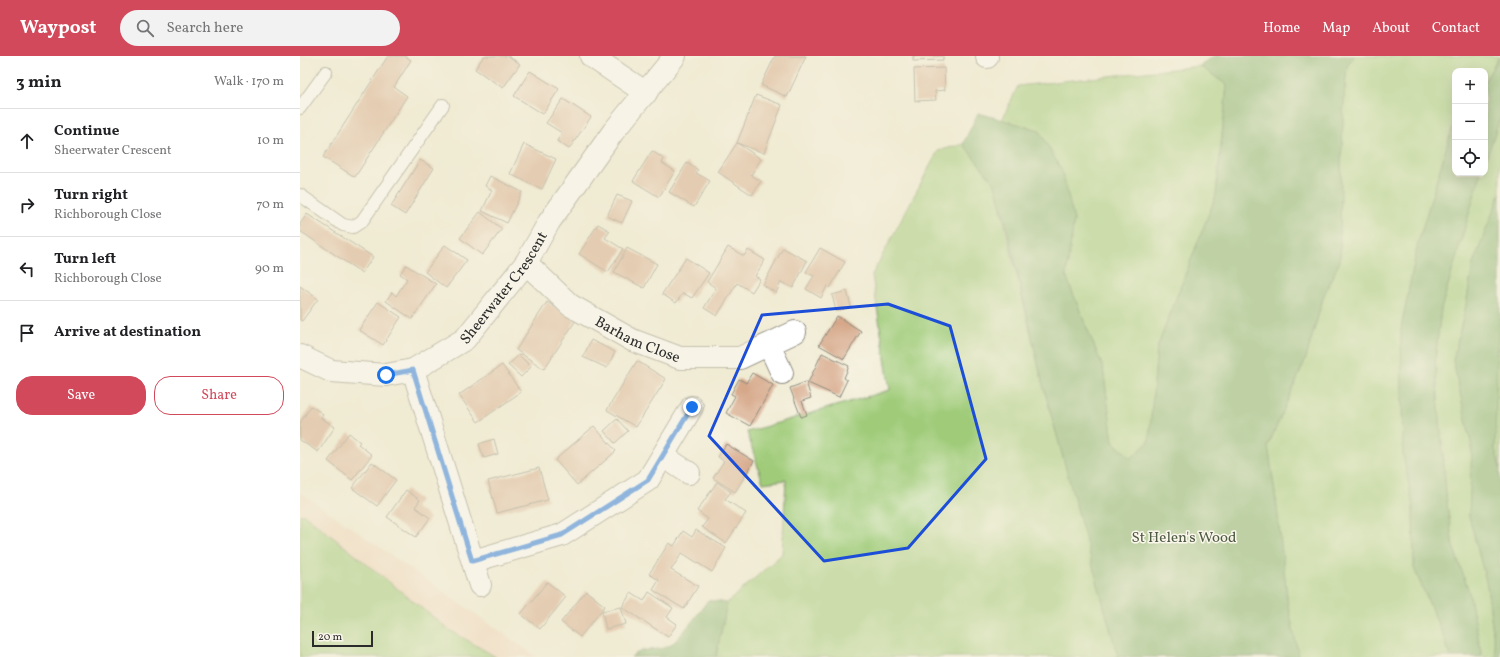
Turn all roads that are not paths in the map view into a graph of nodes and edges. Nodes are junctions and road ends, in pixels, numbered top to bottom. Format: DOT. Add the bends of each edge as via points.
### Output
graph roads {
  1 [pos="592,56"];
  2 [pos="675,56"];
  3 [pos="326,72"];
  4 [pos="646,93"];
  5 [pos="443,105"];
  6 [pos="300,108"];
  7 [pos="300,195"];
  8 [pos="526,263"];
  9 [pos="795,332"];
  10 [pos="768,345"];
  11 [pos="300,356"];
  12 [pos="413,370"];
  13 [pos="782,373"];
  14 [pos="692,407"];
  15 [pos="663,456"];
  16 [pos="689,473"];
  17 [pos="472,561"];
  18 [pos="480,585"];
  1 -- 4 [label="street"];
  2 -- 4 [label="street, Sheerwater Crescent"];
  3 -- 6 [label="lane"];
  4 -- 8 [label="street, Sheerwater Crescent" via="613,132 550,222"];
  5 -- 7 [label="lane" via="362,221 353,227 343,225"];
  8 -- 10 [label="street, Barham Close" via="570,305 632,340 680,358 740,358"];
  8 -- 12 [label="street, Sheerwater Crescent" via="465,339"];
  9 -- 10 [label="street, Barham Close"];
  10 -- 13 [label="street"];
  11 -- 12 [label="street, Sheerwater Crescent" via="331,371 386,375"];
  12 -- 17 [label="street"];
  14 -- 15 [label="street"];
  15 -- 16 [label="street"];
  15 -- 17 [label="street" via="648,480 562,535"];
  17 -- 18 [label="street"];
}
